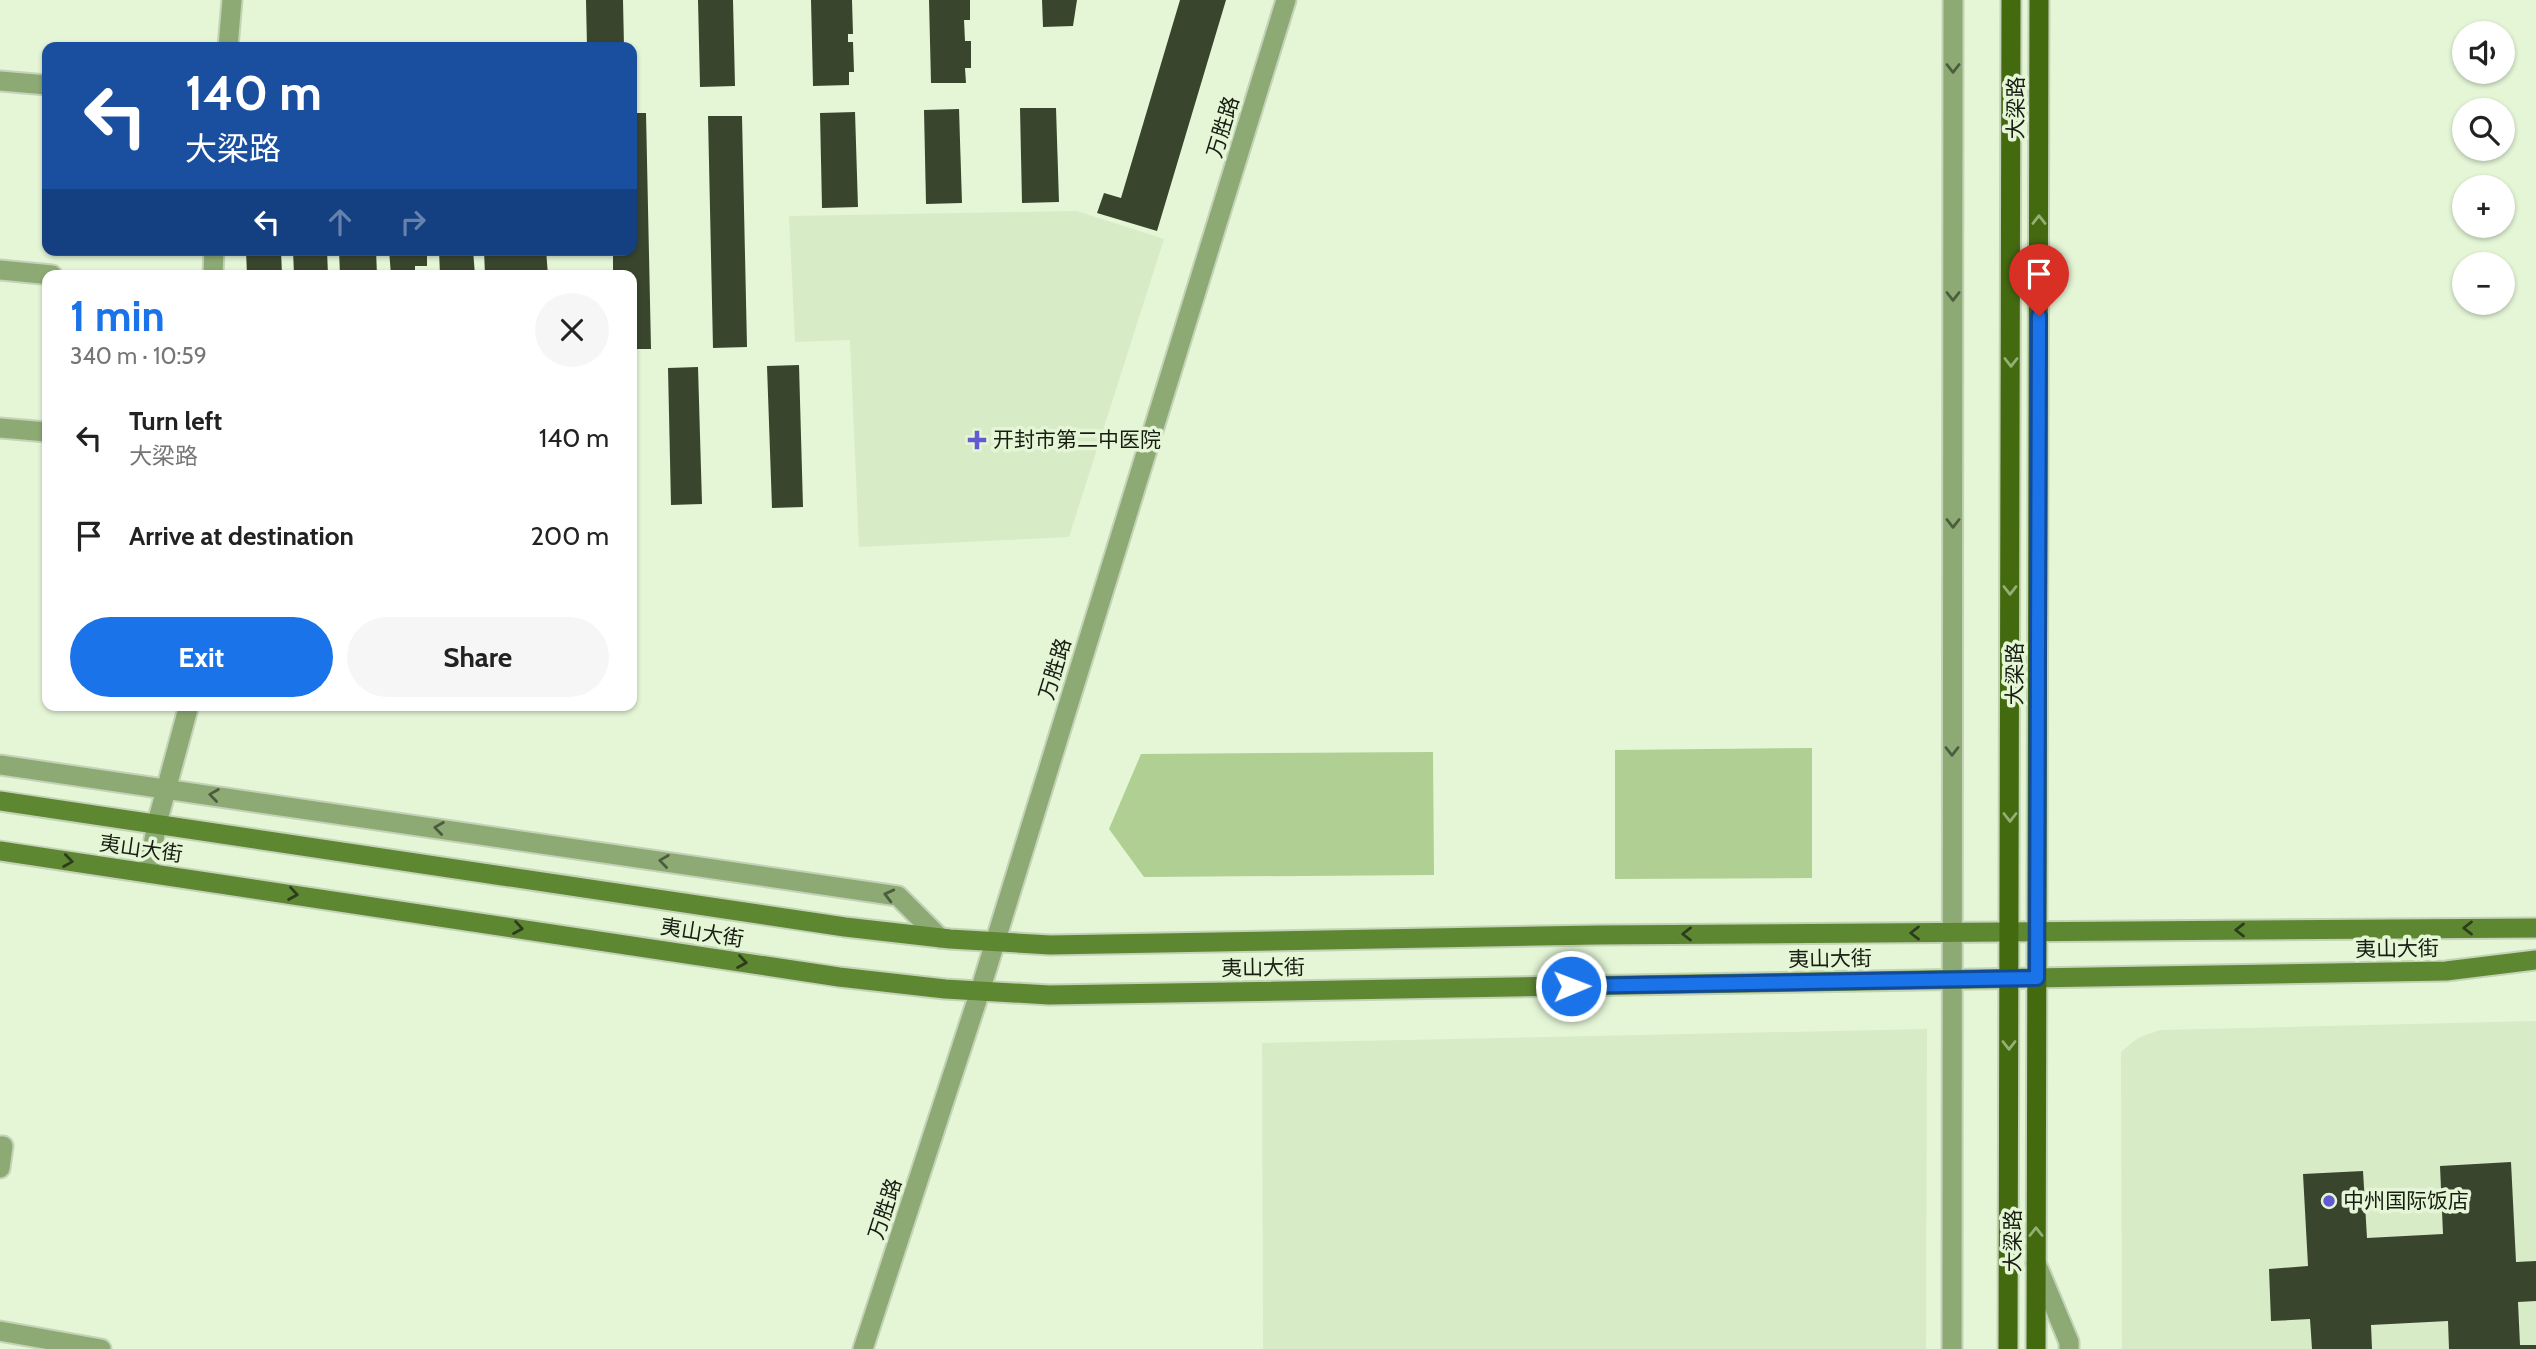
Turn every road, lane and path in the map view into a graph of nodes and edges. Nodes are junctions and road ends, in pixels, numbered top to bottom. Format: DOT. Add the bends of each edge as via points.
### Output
graph roads {
  1 [pos="232,0"];
  2 [pos="1286,0"];
  3 [pos="1953,0"];
  4 [pos="2011,0"];
  5 [pos="2039,0"];
  6 [pos="228,42"];
  7 [pos="0,81"];
  8 [pos="42,85"];
  9 [pos="0,270"];
  10 [pos="42,274"];
  11 [pos="0,428"];
  12 [pos="42,432"];
  13 [pos="187,711"];
  14 [pos="0,765"];
  15 [pos="166,789"];
  16 [pos="0,801"];
  17 [pos="157,823"];
  18 [pos="0,851"];
  19 [pos="148,873"];
  20 [pos="2536,928"];
  21 [pos="1952,932"];
  22 [pos="2009,932"];
  23 [pos="2037,932"];
  24 [pos="940,938"];
  25 [pos="995,942"];
  26 [pos="2536,960"];
  27 [pos="2009,978"];
  28 [pos="2037,978"];
  29 [pos="1952,979"];
  30 [pos="980,991"];
  31 [pos="0,1146"];
  32 [pos="0,1168"];
  33 [pos="2036,1263"];
  34 [pos="0,1331"];
  35 [pos="101,1349"];
  36 [pos="863,1349"];
  37 [pos="1952,1349"];
  38 [pos="2008,1349"];
  39 [pos="2036,1349"];
  40 [pos="2069,1349"];
  1 -- 6 [label="street"];
  2 -- 25 [label="street, 万胜路"];
  3 -- 21 [label="street, one-way"];
  4 -- 22 [label="main road, 大梁路, one-way"];
  23 -- 5 [label="main road, 大梁路, one-way"];
  7 -- 8 [label="street"];
  9 -- 10 [label="street"];
  11 -- 12 [label="street"];
  13 -- 15 [label="street"];
  14 -- 15 [label="street"];
  15 -- 17 [label="street"];
  24 -- 15 [label="street, one-way" via="898,896"];
  16 -- 17 [label="main road, 夷山大街"];
  17 -- 19 [label="street"];
  17 -- 24 [label="main road, 夷山大街"];
  18 -- 19 [label="main road, 夷山大街, one-way"];
  19 -- 30 [label="main road, 夷山大街, one-way" via="839,977"];
  20 -- 23 [label="main road, 夷山大街, one-way"];
  21 -- 22 [label="main road, 夷山大街"];
  21 -- 25 [label="main road, 夷山大街, one-way" via="1050,945"];
  21 -- 29 [label="street"];
  22 -- 23 [label="main road, 夷山大街"];
  22 -- 27 [label="main road, 大梁路"];
  23 -- 28 [label="main road, 大梁路"];
  24 -- 25 [label="main road, 夷山大街"];
  25 -- 30 [label="street, 万胜路"];
  26 -- 28 [label="main road, 夷山大街" via="2446,971"];
  27 -- 28 [label="main road, 夷山大街"];
  27 -- 29 [label="main road, 夷山大街"];
  27 -- 38 [label="main road, 大梁路, one-way"];
  33 -- 28 [label="main road, 大梁路, one-way"];
  29 -- 30 [label="main road, 夷山大街" via="1049,995"];
  29 -- 37 [label="street"];
  30 -- 36 [label="street, 万胜路"];
  31 -- 32 [label="street"];
  33 -- 39 [label="main road, 大梁路"];
  33 -- 40 [label="street"];
  34 -- 35 [label="street"];
}
